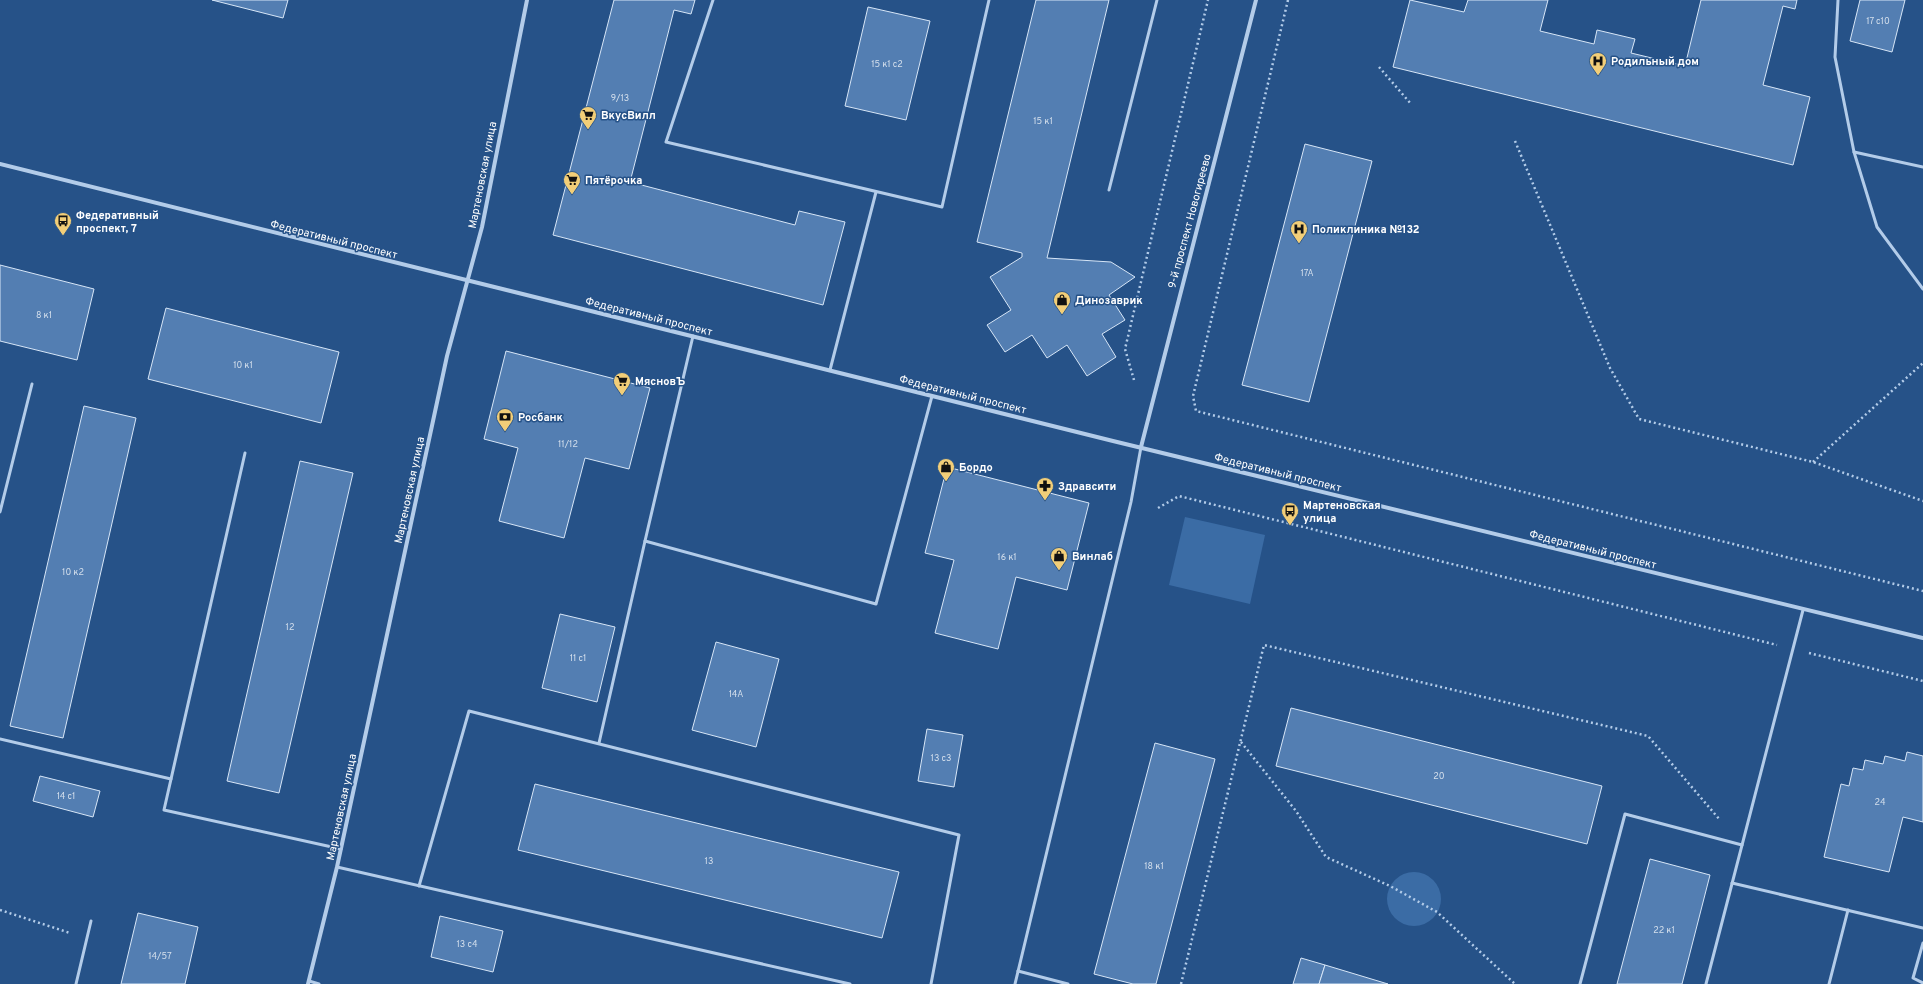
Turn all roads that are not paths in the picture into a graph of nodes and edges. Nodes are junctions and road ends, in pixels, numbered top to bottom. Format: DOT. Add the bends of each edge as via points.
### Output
graph roads {
  1 [pos="527,0"];
  2 [pos="713,0"];
  3 [pos="989,0"];
  4 [pos="1157,0"];
  5 [pos="1256,0"];
  6 [pos="1838,0"];
  7 [pos="1854,152"];
  8 [pos="0,164"];
  9 [pos="1923,167"];
  10 [pos="1109,190"];
  11 [pos="876,192"];
  12 [pos="467,281"];
  13 [pos="1923,289"];
  14 [pos="693,336"];
  15 [pos="830,370"];
  16 [pos="32,384"];
  17 [pos="932,396"];
  18 [pos="1141,447"];
  19 [pos="245,453"];
  20 [pos="0,512"];
  21 [pos="645,541"];
  22 [pos="1803,610"];
  23 [pos="1923,638"];
  24 [pos="0,740"];
  25 [pos="599,743"];
  26 [pos="171,779"];
  27 [pos="1742,845"];
  28 [pos="341,849"];
  29 [pos="337,868"];
  30 [pos="1732,883"];
  31 [pos="419,886"];
  32 [pos="1848,910"];
  33 [pos="91,922"];
  34 [pos="1923,928"];
  35 [pos="1923,943"];
  36 [pos="1018,971"];
  37 [pos="1923,982"];
  38 [pos="309,983"];
  39 [pos="76,984"];
  40 [pos="319,984"];
  41 [pos="850,984"];
  42 [pos="931,984"];
  43 [pos="1015,984"];
  44 [pos="1068,984"];
  45 [pos="1580,984"];
  46 [pos="1706,984"];
  47 [pos="1828,984"];
  1 -- 12 [label="street, Мартеновская улица" via="482,227"];
  2 -- 11 [label="lane" via="666,142"];
  3 -- 11 [label="lane" via="942,207"];
  4 -- 10 [label="lane"];
  5 -- 18 [label="street, 9-й проспект Новогиреево"];
  6 -- 7 [label="lane" via="1835,57"];
  7 -- 9 [label="lane"];
  7 -- 13 [label="lane" via="1877,227"];
  8 -- 12 [label="street, Федеративный проспект"];
  11 -- 15 [label="lane"];
  12 -- 14 [label="street, Федеративный проспект"];
  12 -- 28 [label="street, Мартеновская улица" via="447,356"];
  14 -- 15 [label="street, Федеративный проспект"];
  14 -- 21 [label="lane"];
  15 -- 17 [label="street, Федеративный проспект"];
  16 -- 20 [label="lane"];
  17 -- 18 [label="street, Федеративный проспект"];
  17 -- 21 [label="lane" via="876,604"];
  18 -- 22 [label="street, Федеративный проспект"];
  18 -- 36 [label="lane" via="1131,502"];
  19 -- 26 [label="lane"];
  21 -- 25 [label="lane"];
  22 -- 23 [label="street, Федеративный проспект"];
  22 -- 27 [label="lane"];
  24 -- 26 [label="lane"];
  25 -- 31 [label="lane" via="469,711"];
  25 -- 42 [label="lane" via="959,835"];
  26 -- 28 [label="lane" via="164,810"];
  27 -- 30 [label="lane"];
  27 -- 45 [label="lane" via="1626,814"];
  28 -- 29 [label="street, Мартеновская улица"];
  29 -- 31 [label="lane"];
  29 -- 38 [label="street, Мартеновская улица"];
  30 -- 32 [label="lane"];
  30 -- 46 [label="lane"];
  31 -- 41 [label="lane"];
  32 -- 34 [label="lane"];
  32 -- 47 [label="lane"];
  33 -- 39 [label="lane"];
  35 -- 37 [label="lane" via="1913,978"];
  36 -- 43 [label="lane"];
  36 -- 44 [label="lane"];
  38 -- 40 [label="lane"];
}
